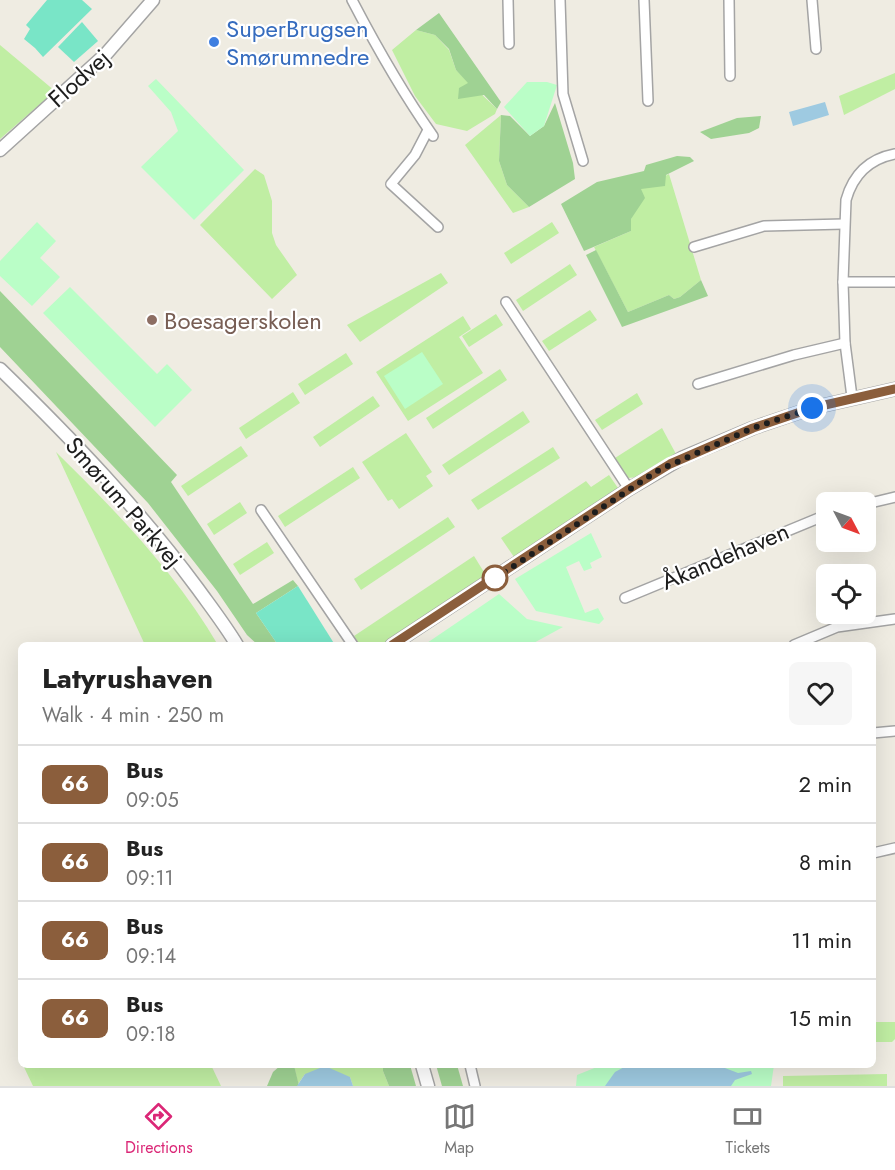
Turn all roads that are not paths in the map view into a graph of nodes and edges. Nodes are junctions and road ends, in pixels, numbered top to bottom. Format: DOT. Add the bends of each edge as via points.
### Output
graph roads {
  1 [pos="153,0"];
  2 [pos="352,0"];
  3 [pos="508,0"];
  4 [pos="560,0"];
  5 [pos="644,0"];
  6 [pos="729,0"];
  7 [pos="812,0"];
  8 [pos="510,44"];
  9 [pos="816,49"];
  10 [pos="730,75"];
  11 [pos="648,101"];
  12 [pos="0,150"];
  13 [pos="895,154"];
  14 [pos="583,161"];
  15 [pos="844,224"];
  16 [pos="438,227"];
  17 [pos="694,247"];
  18 [pos="843,282"];
  19 [pos="895,282"];
  20 [pos="506,302"];
  21 [pos="845,343"];
  22 [pos="0,369"];
  23 [pos="698,384"];
  24 [pos="895,389"];
  25 [pos="852,397"];
  26 [pos="629,489"];
  27 [pos="895,497"];
  28 [pos="876,502"];
  29 [pos="261,510"];
  30 [pos="816,519"];
  31 [pos="625,598"];
  32 [pos="895,619"];
  33 [pos="235,642"];
  34 [pos="351,642"];
  35 [pos="397,642"];
  36 [pos="801,642"];
  37 [pos="895,731"];
  38 [pos="876,733"];
  39 [pos="895,848"];
  40 [pos="876,852"];
  41 [pos="423,1068"];
  42 [pos="471,1068"];
  43 [pos="428,1086"];
  44 [pos="475,1086"];
  1 -- 12 [label="street, Flodvej" via="106,54"];
  2 -- 16 [label="street" via="430,133 391,184"];
  3 -- 8 [label="street"];
  4 -- 14 [label="street" via="563,94"];
  5 -- 11 [label="street"];
  6 -- 10 [label="street"];
  7 -- 9 [label="street"];
  13 -- 15 [label="street" via="870,163 858,173 849,186"];
  15 -- 17 [label="street" via="764,226"];
  15 -- 18 [label="street"];
  18 -- 19 [label="street"];
  18 -- 21 [label="street"];
  20 -- 26 [label="street"];
  21 -- 23 [label="street"];
  21 -- 25 [label="street"];
  22 -- 33 [label="street, Smørum Parkvej" via="148,525"];
  24 -- 25 [label="street"];
  25 -- 26 [label="street" via="753,428 682,458"];
  26 -- 35 [label="street"];
  27 -- 28 [label="street"];
  29 -- 34 [label="street"];
  30 -- 31 [label="street, Åkandehaven"];
  32 -- 36 [label="street" via="837,627"];
  37 -- 38 [label="street"];
  39 -- 40 [label="street"];
  41 -- 43 [label="street"];
  42 -- 44 [label="street"];
}
